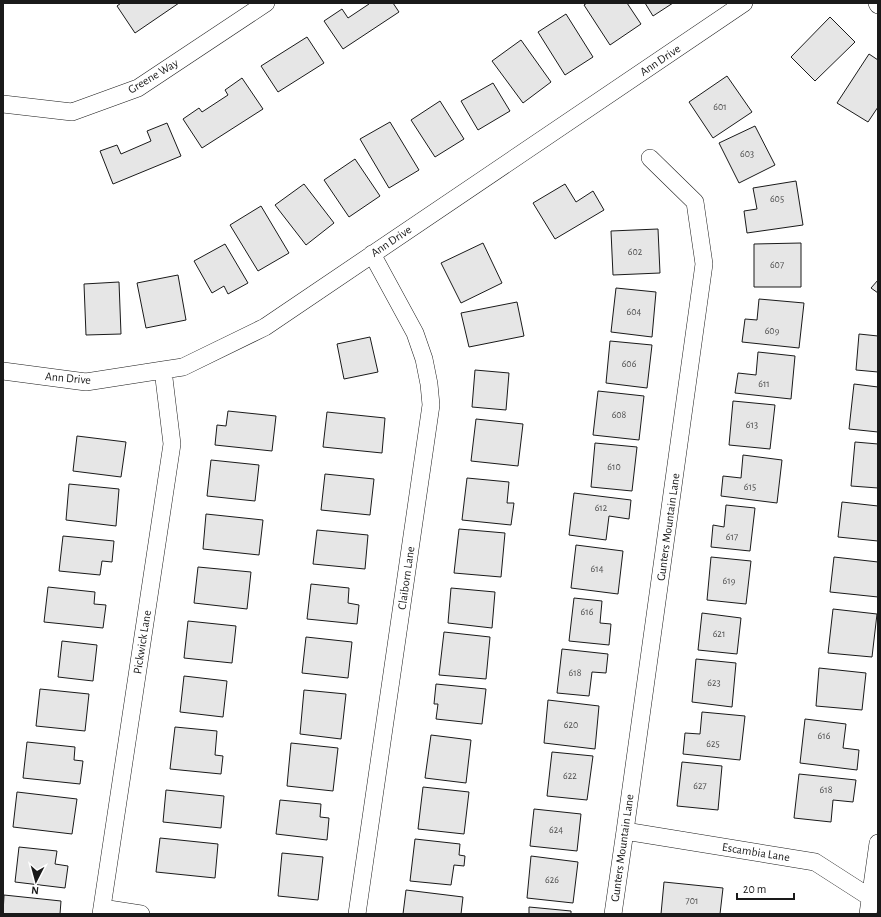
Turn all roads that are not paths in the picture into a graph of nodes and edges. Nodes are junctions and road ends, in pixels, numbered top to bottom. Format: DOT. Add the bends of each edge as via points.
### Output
graph roads {
  1 [pos="266,3"];
  2 [pos="744,3"];
  3 [pos="3,104"];
  4 [pos="650,158"];
  5 [pos="372,254"];
  6 [pos="163,370"];
  7 [pos="3,371"];
  8 [pos="625,830"];
  9 [pos="878,843"];
  10 [pos="872,903"];
  11 [pos="101,911"];
  12 [pos="141,914"];
  13 [pos="357,914"];
  14 [pos="613,914"];
  1 -- 3 [label="street, Greene Way" via="138,88 72,112"];
  2 -- 5 [label="street, Ann Drive"];
  4 -- 8 [label="street, Gunters Mountain Lane" via="695,202 704,264"];
  5 -- 6 [label="street, Ann Drive" via="265,327 183,367"];
  5 -- 13 [label="street, Claiborn Lane" via="415,333 424,359 431,405"];
  6 -- 7 [label="street, Ann Drive" via="86,382"];
  6 -- 11 [label="street, Pickwick Lane" via="172,444"];
  8 -- 10 [label="street, Escambia Lane" via="815,862"];
  8 -- 14 [label="street, Gunters Mountain Lane"];
  9 -- 10 [label="street"];
  11 -- 12 [label="street"];
}
